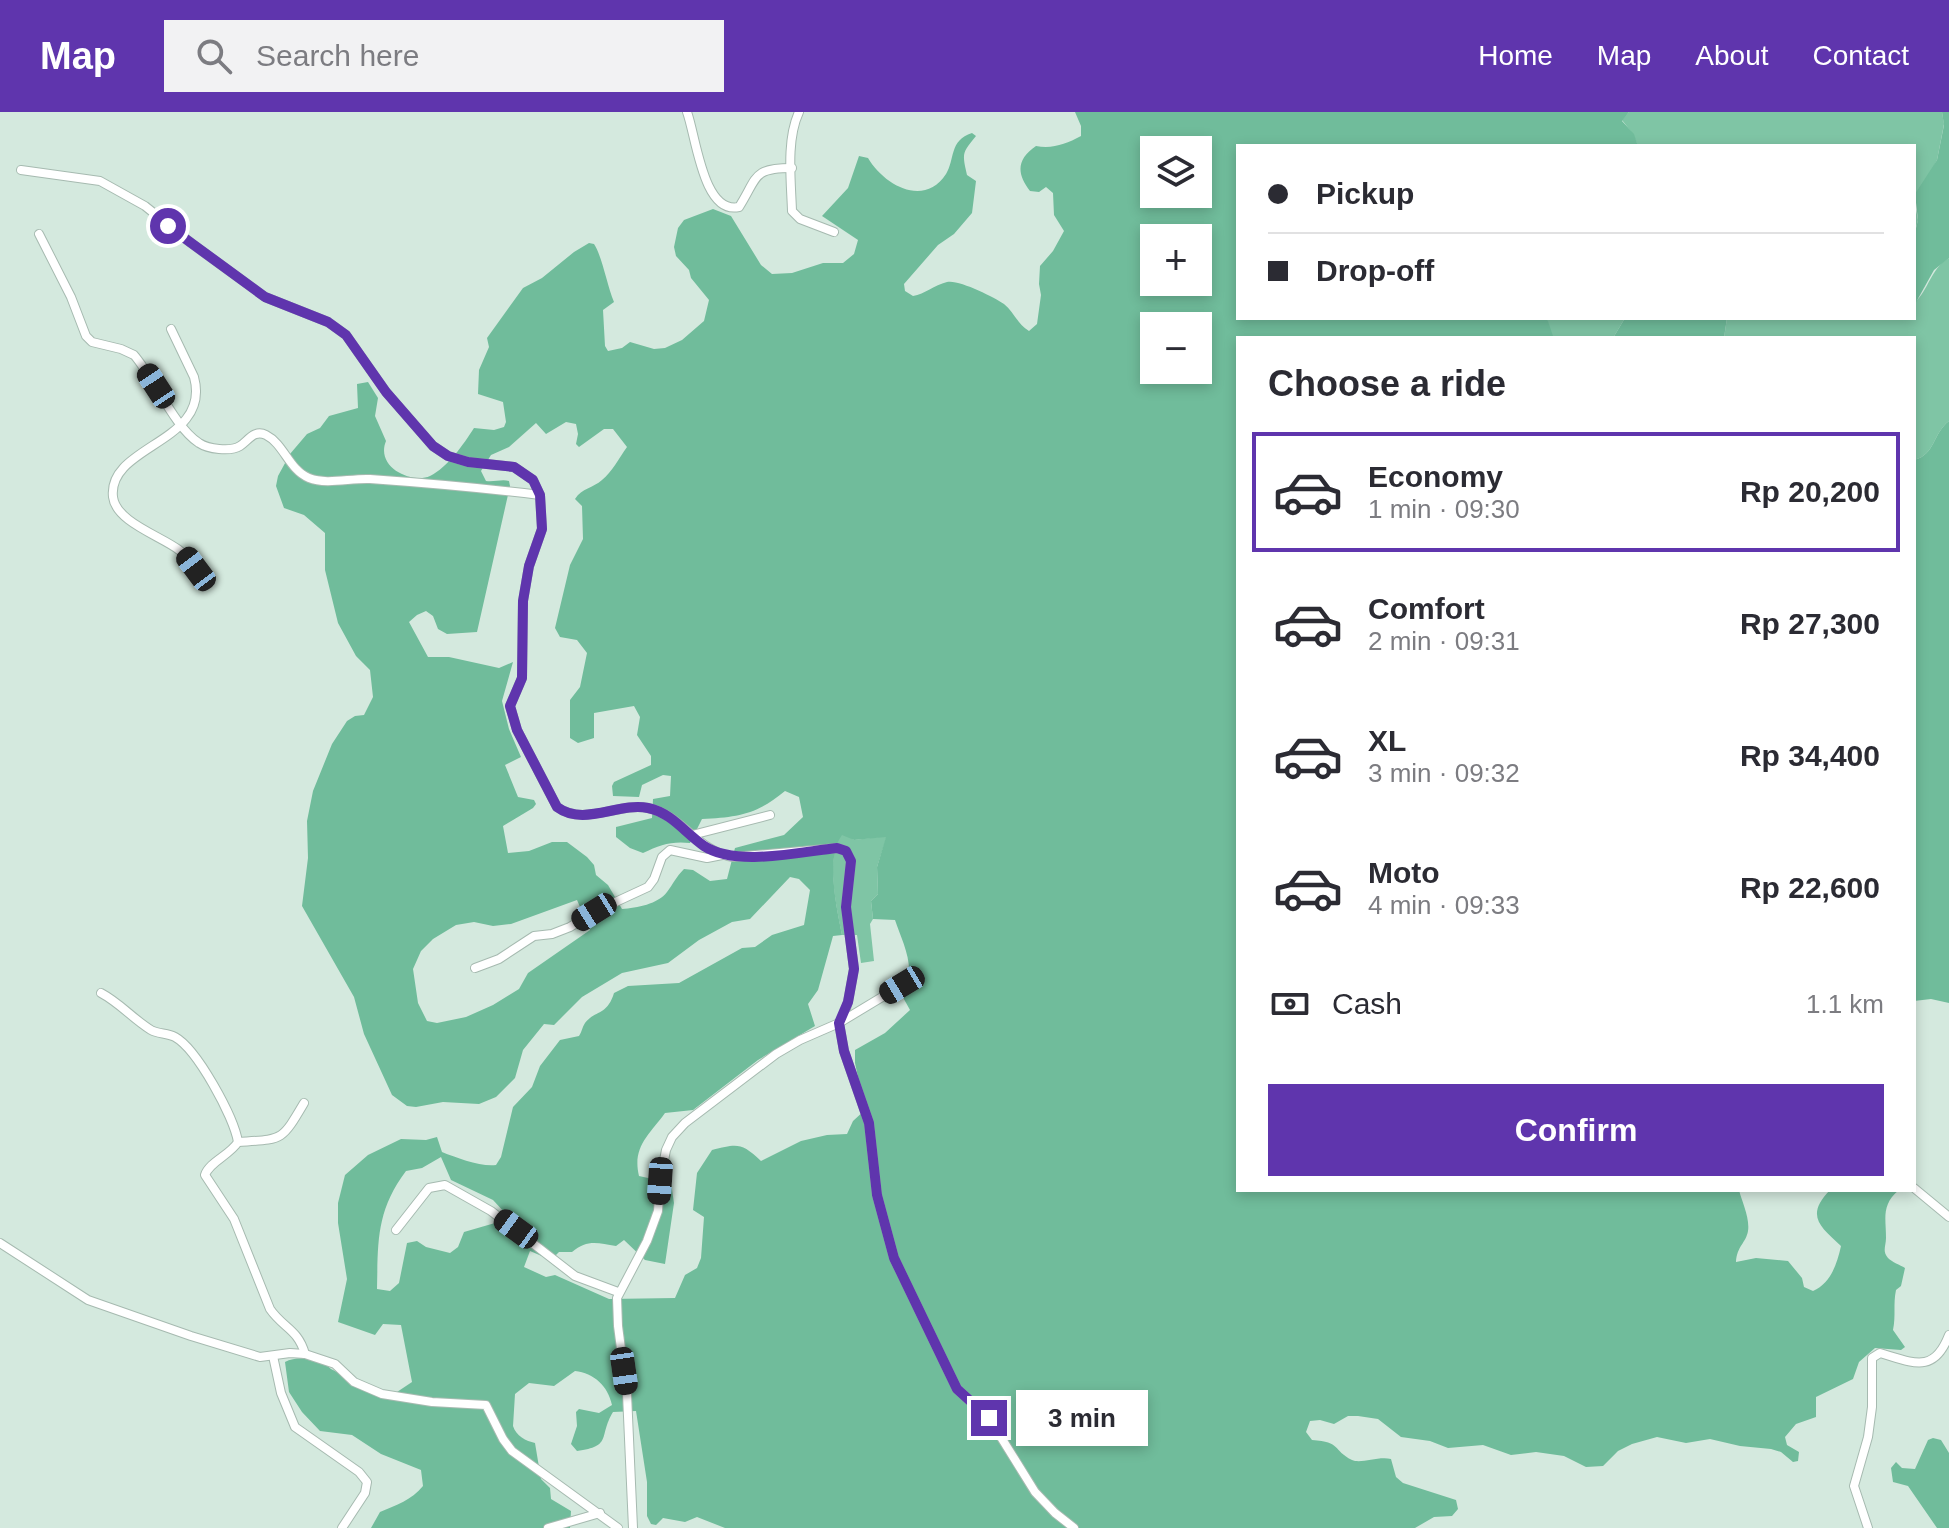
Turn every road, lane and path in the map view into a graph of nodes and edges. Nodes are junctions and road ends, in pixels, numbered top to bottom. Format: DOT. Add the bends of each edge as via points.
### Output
graph roads {
  1 [pos="687,112"];
  2 [pos="799,112"];
  3 [pos="792,168"];
  4 [pos="21,170"];
  5 [pos="834,232"];
  6 [pos="39,234"];
  7 [pos="171,329"];
  8 [pos="182,425"];
  9 [pos="540,495"];
  10 [pos="196,569"];
  11 [pos="770,815"];
  12 [pos="692,835"];
  13 [pos="722,855"];
  14 [pos="475,968"];
  15 [pos="902,985"];
  16 [pos="101,993"];
  17 [pos="840,1022"];
  18 [pos="304,1103"];
  19 [pos="238,1142"];
  20 [pos="1916,1190"];
  21 [pos="1949,1217"];
  22 [pos="396,1230"];
  23 [pos="0,1243"];
  24 [pos="618,1292"];
  25 [pos="1949,1335"];
  26 [pos="305,1354"];
  27 [pos="273,1356"];
  28 [pos="600,1513"];
  29 [pos="342,1528"];
  30 [pos="548,1528"];
  31 [pos="618,1528"];
  32 [pos="633,1528"];
  33 [pos="1074,1528"];
  34 [pos="1868,1528"];
  1 -- 3 [label="street" via="706,184 726,207 739,207 763,170"];
  2 -- 3 [label="street"];
  3 -- 5 [label="street" via="794,214"];
  4 -- 9 [label="street" via="100,181 145,206 265,297 328,322 346,335 433,446 468,462 514,467 533,480"];
  6 -- 8 [label="street" via="86,336 134,355"];
  7 -- 8 [label="street" via="196,383 193,405"];
  8 -- 9 [label="street" via="209,447 237,448 251,436 266,435 299,471 316,479"];
  8 -- 10 [label="street" via="126,465 113,496 124,517 178,548"];
  9 -- 12 [label="street" via="542,529 523,601 524,667 510,706 517,730 563,811 588,815 649,808"];
  11 -- 12 [label="street"];
  12 -- 13 [label="street"];
  13 -- 14 [label="street" via="707,858 670,850 648,887"];
  13 -- 17 [label="street" via="846,851 851,861 846,907 854,969"];
  15 -- 17 [label="street"];
  16 -- 19 [label="street" via="152,1031 175,1037 185,1046 224,1101"];
  17 -- 24 [label="street" via="776,1054 672,1137 658,1211"];
  17 -- 33 [label="street" via="869,1123 877,1195 894,1258 957,1389 989,1418 1035,1492"];
  18 -- 19 [label="street" via="285,1135"];
  19 -- 26 [label="street" via="205,1175 234,1219 270,1309 296,1333"];
  20 -- 21 [label="street"];
  22 -- 24 [label="street" via="429,1188 445,1185 491,1211 575,1276"];
  23 -- 27 [label="street" via="88,1300 260,1357"];
  24 -- 32 [label="street"];
  25 -- 34 [label="street" via="1933,1360 1880,1353 1872,1358 1868,1437 1854,1486"];
  26 -- 27 [label="street"];
  26 -- 28 [label="street" via="335,1364 354,1382 382,1394 486,1405 512,1451"];
  27 -- 29 [label="street" via="295,1427 367,1482"];
  28 -- 30 [label="street"];
  28 -- 31 [label="street"];
}
